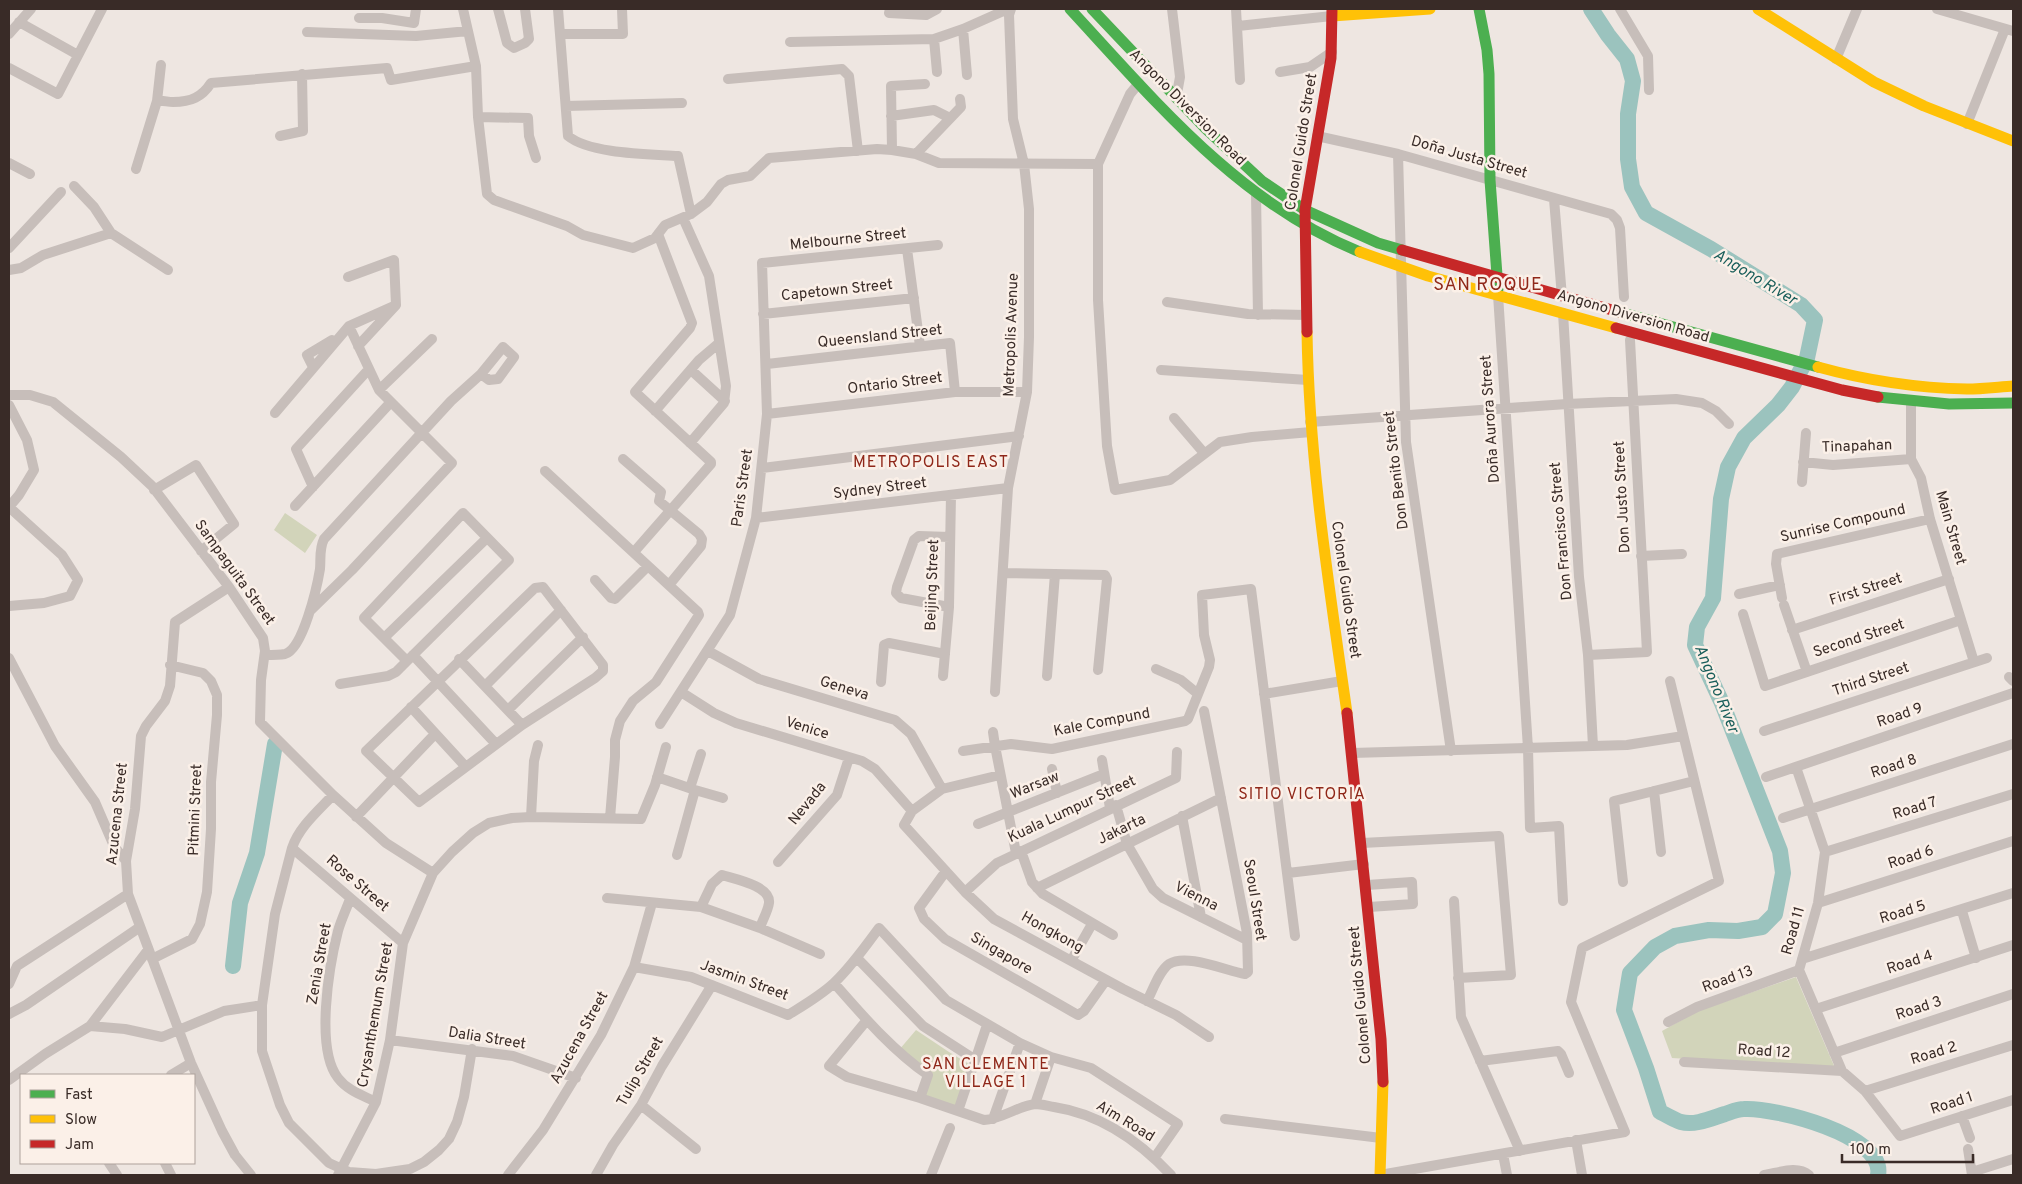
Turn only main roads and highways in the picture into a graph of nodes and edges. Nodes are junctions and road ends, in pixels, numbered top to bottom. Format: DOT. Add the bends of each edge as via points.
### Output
graph roads {
  1 [pos="1070,9"];
  2 [pos="1092,9"];
  3 [pos="1430,9"];
  4 [pos="1480,9"];
  5 [pos="1758,9"];
  6 [pos="1332,12"];
  7 [pos="1107,24"];
  8 [pos="1095,36"];
  9 [pos="2013,141"];
  10 [pos="1305,210"];
  11 [pos="1305,226"];
  12 [pos="1498,279"];
  13 [pos="1498,295"];
  14 [pos="1913,385"];
  15 [pos="2008,387"];
  16 [pos="1911,402"];
  17 [pos="2008,403"];
  18 [pos="1380,1175"];
  1 -- 8 [label="main road, Angono Diversion Road"];
  2 -- 7 [label="main road, Angono Diversion Road"];
  3 -- 6 [label="main road"];
  4 -- 12 [label="main road, Doña Aurora Street" via="1489,74 1490,180"];
  5 -- 9 [label="main road" via="1874,82"];
  6 -- 10 [label="main road, Colonel Guido Street" via="1332,52"];
  7 -- 8 [label="main road"];
  7 -- 10 [label="main road, Angono Diversion Road" via="1231,154 1262,181"];
  8 -- 11 [label="main road, Angono Diversion Road" via="1221,165 1256,194"];
  10 -- 11 [label="main road, Colonel Guido Street"];
  10 -- 12 [label="main road, Angono Diversion Road" via="1401,251"];
  11 -- 13 [label="main road, Angono Diversion Road" via="1344,246 1401,268"];
  11 -- 18 [label="main road, Colonel Guido Street" via="1310,427 1352,753 1381,1039"];
  12 -- 13 [label="main road, Doña Aurora Street"];
  12 -- 14 [label="main road, Angono Diversion Road" via="1846,375"];
  13 -- 16 [label="main road, Angono Diversion Road" via="1771,372 1842,390"];
  14 -- 15 [label="main road, Angono Diversion Road" via="1968,389"];
  14 -- 16 [label="main road"];
  15 -- 17 [label="main road"];
  16 -- 17 [label="main road, Angono Diversion Road"];
}
